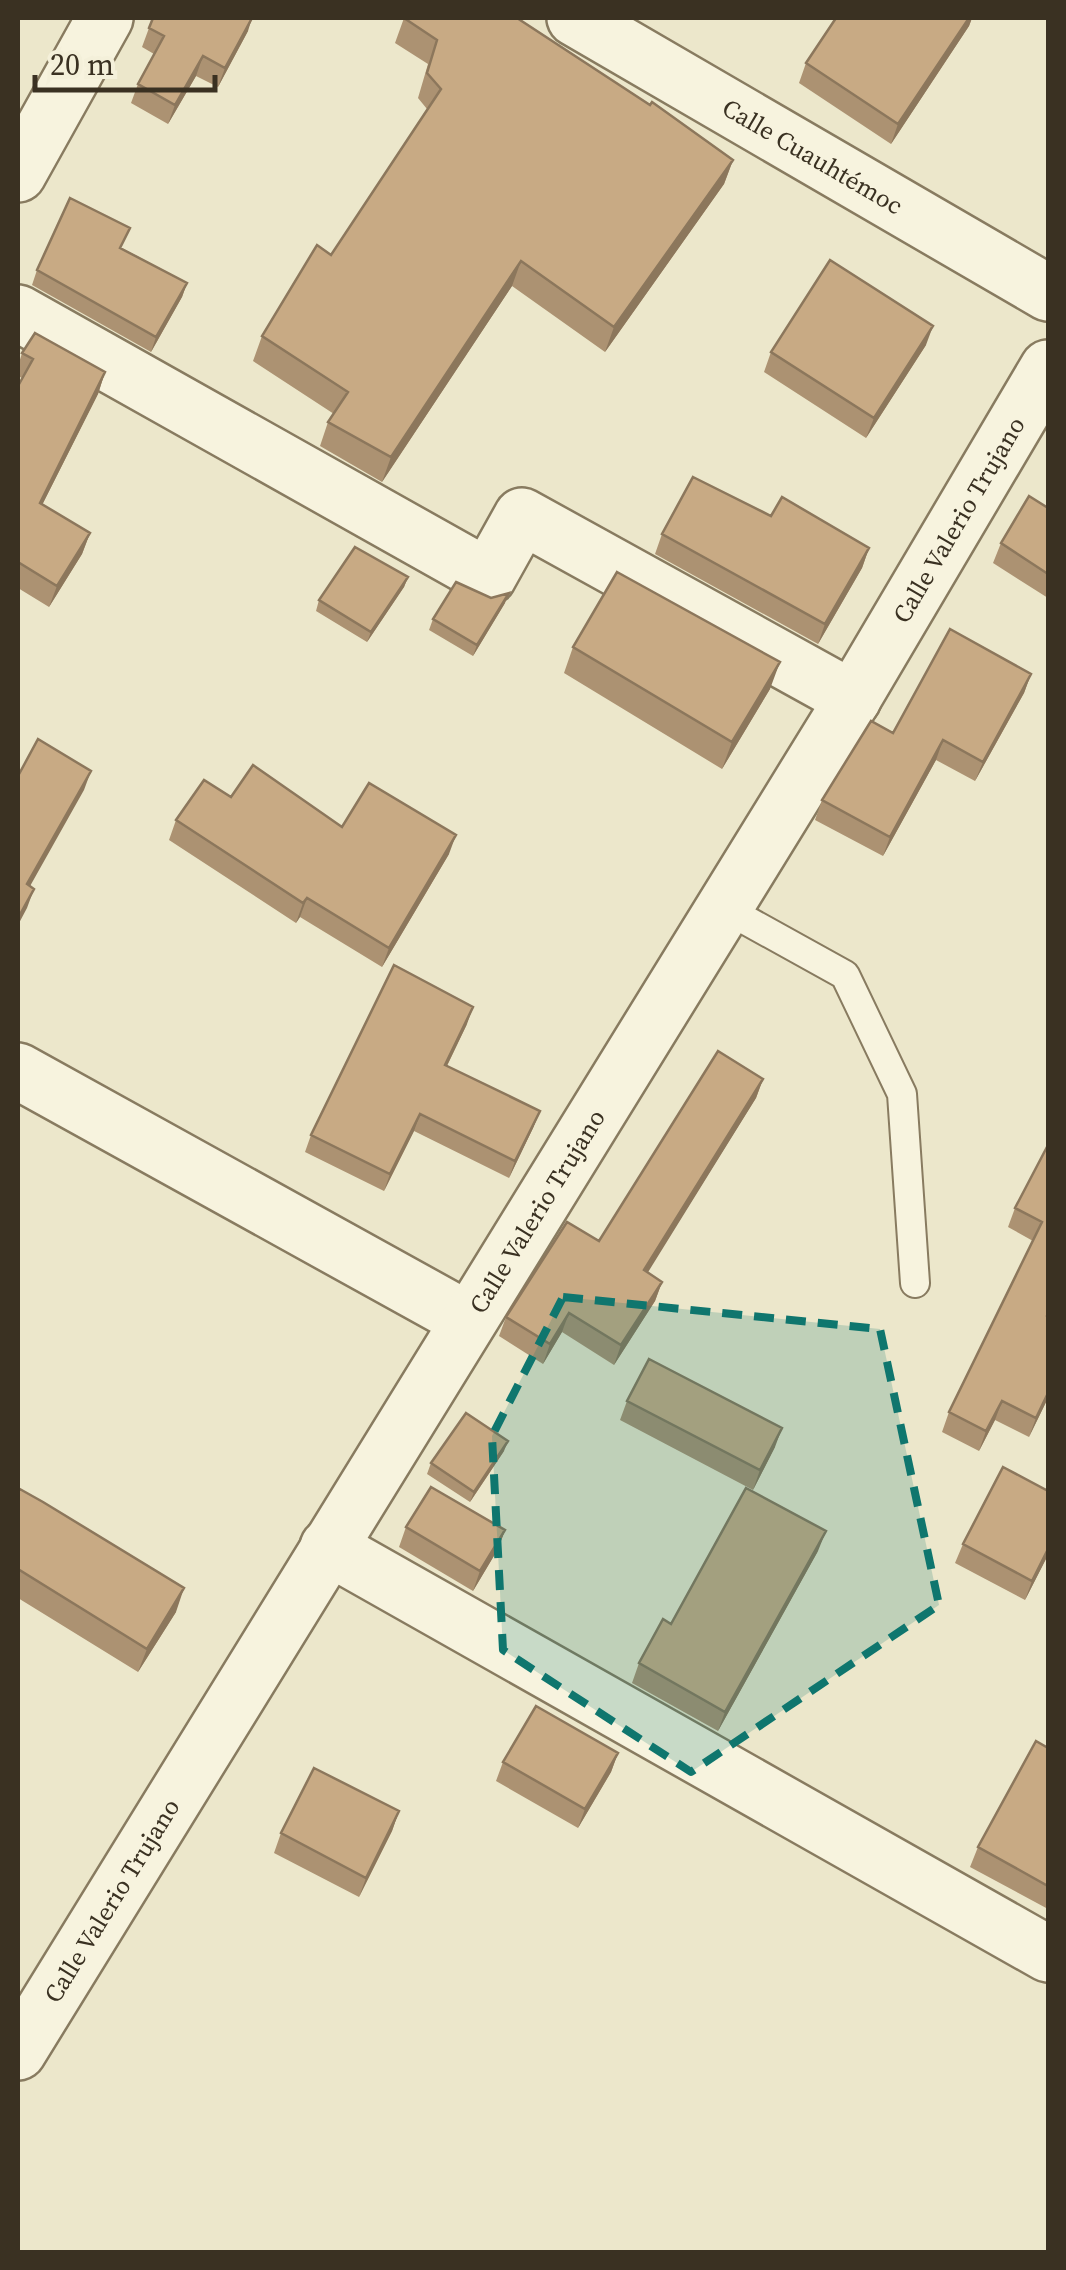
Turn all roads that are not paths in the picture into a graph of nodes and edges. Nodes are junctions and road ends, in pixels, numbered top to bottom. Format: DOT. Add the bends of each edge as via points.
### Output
graph roads {
  1 [pos="105,18"];
  2 [pos="575,18"];
  3 [pos="18,174"];
  4 [pos="1048,293"];
  5 [pos="18,312"];
  6 [pos="1048,368"];
  7 [pos="852,700"];
  8 [pos="724,908"];
  9 [pos="18,1071"];
  10 [pos="915,1283"];
  11 [pos="468,1320"];
  12 [pos="328,1547"];
  13 [pos="1048,1954"];
  14 [pos="18,2052"];
  1 -- 3 [label="street"];
  2 -- 4 [label="street, Calle Cuauhtémoc"];
  5 -- 7 [label="street" via="488,576 522,516"];
  6 -- 7 [label="street, Calle Valerio Trujano"];
  7 -- 8 [label="street, Calle Valerio Trujano"];
  8 -- 10 [label="lane" via="844,974 902,1094"];
  8 -- 11 [label="street, Calle Valerio Trujano"];
  9 -- 11 [label="street"];
  11 -- 12 [label="street, Calle Valerio Trujano"];
  12 -- 13 [label="street"];
  12 -- 14 [label="street, Calle Valerio Trujano"];
}
